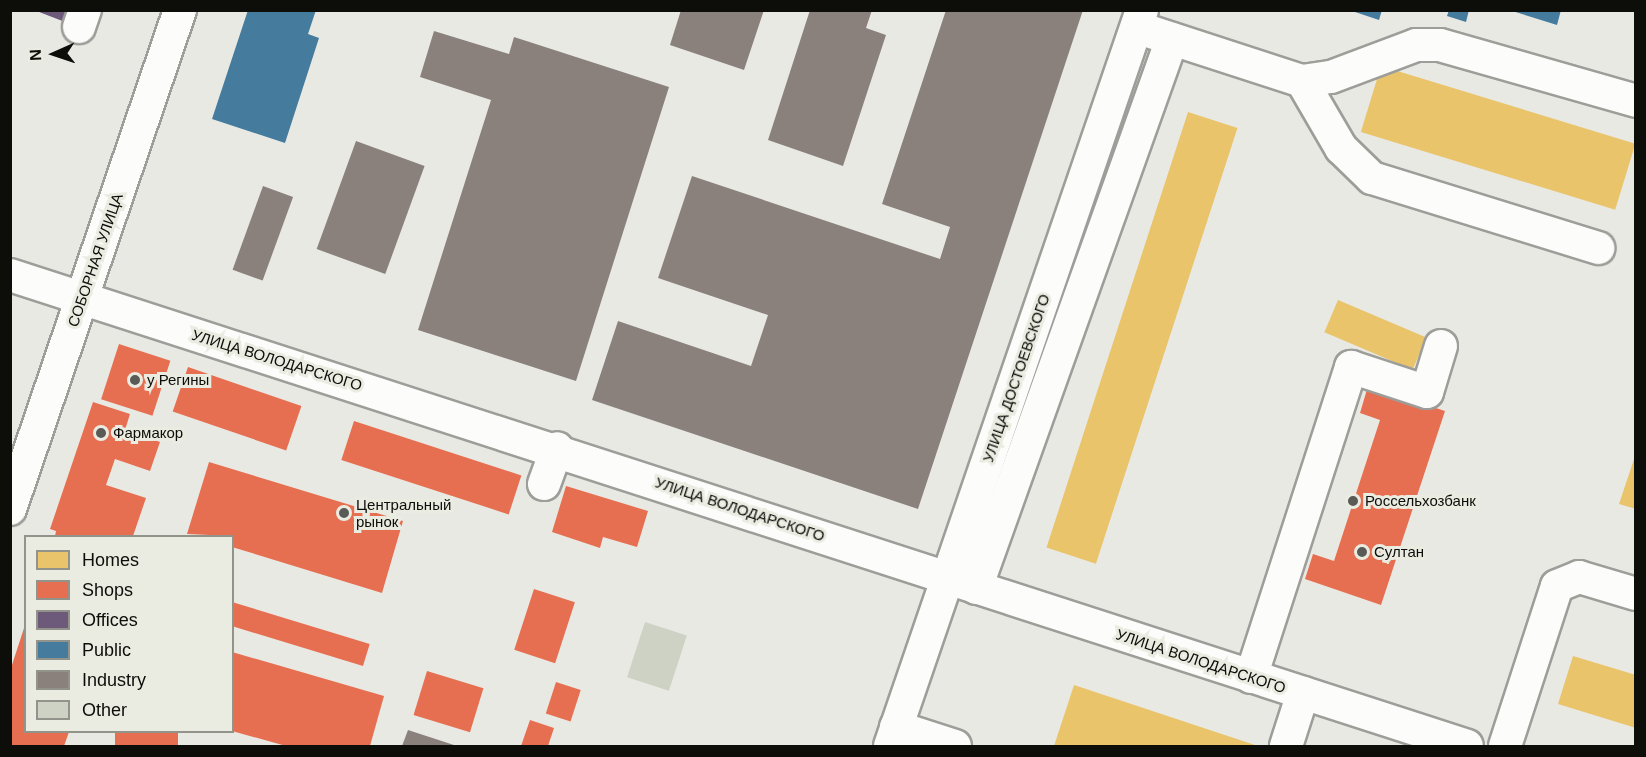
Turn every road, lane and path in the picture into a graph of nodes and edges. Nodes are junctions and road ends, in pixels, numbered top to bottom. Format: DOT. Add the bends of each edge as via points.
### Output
graph roads {
  1 [pos="180,10"];
  2 [pos="1140,19"];
  3 [pos="1172,39"];
  4 [pos="1302,81"];
  5 [pos="1635,101"];
  6 [pos="1598,248"];
  7 [pos="10,275"];
  8 [pos="81,299"];
  9 [pos="1441,345"];
  10 [pos="557,448"];
  11 [pos="544,484"];
  12 [pos="10,509"];
  13 [pos="947,578"];
  14 [pos="976,588"];
  15 [pos="1635,594"];
  16 [pos="1251,677"];
  17 [pos="1303,693"];
  18 [pos="893,737"];
  19 [pos="951,746"];
  20 [pos="1286,747"];
  21 [pos="1467,747"];
  22 [pos="1505,747"];
  1 -- 8 [label="street, СОБОРНАЯ УЛИЦА"];
  2 -- 3 [label="street"];
  2 -- 13 [label="street, УЛИЦА ДОСТОЕВСКОГО"];
  3 -- 4 [label="street"];
  3 -- 14 [label="street"];
  4 -- 5 [label="street" via="1331,77 1416,45 1440,45"];
  4 -- 6 [label="street" via="1341,148 1372,178"];
  7 -- 8 [label="street, УЛИЦА ВОЛОДАРСКОГО"];
  8 -- 10 [label="street, УЛИЦА ВОЛОДАРСКОГО"];
  8 -- 12 [label="street, СОБОРНАЯ УЛИЦА"];
  9 -- 16 [label="street" via="1427,392 1351,367"];
  10 -- 11 [label="street"];
  10 -- 13 [label="street, УЛИЦА ВОЛОДАРСКОГО"];
  13 -- 14 [label="street, УЛИЦА ВОЛОДАРСКОГО"];
  13 -- 18 [label="street, УЛИЦА ДОСТОЕВСКОГО"];
  14 -- 16 [label="street, УЛИЦА ВОЛОДАРСКОГО"];
  15 -- 22 [label="street" via="1579,577 1557,586"];
  16 -- 17 [label="street, УЛИЦА ВОЛОДАРСКОГО"];
  17 -- 20 [label="street"];
  17 -- 21 [label="street, УЛИЦА ВОЛОДАРСКОГО"];
  18 -- 19 [label="street"];
}
